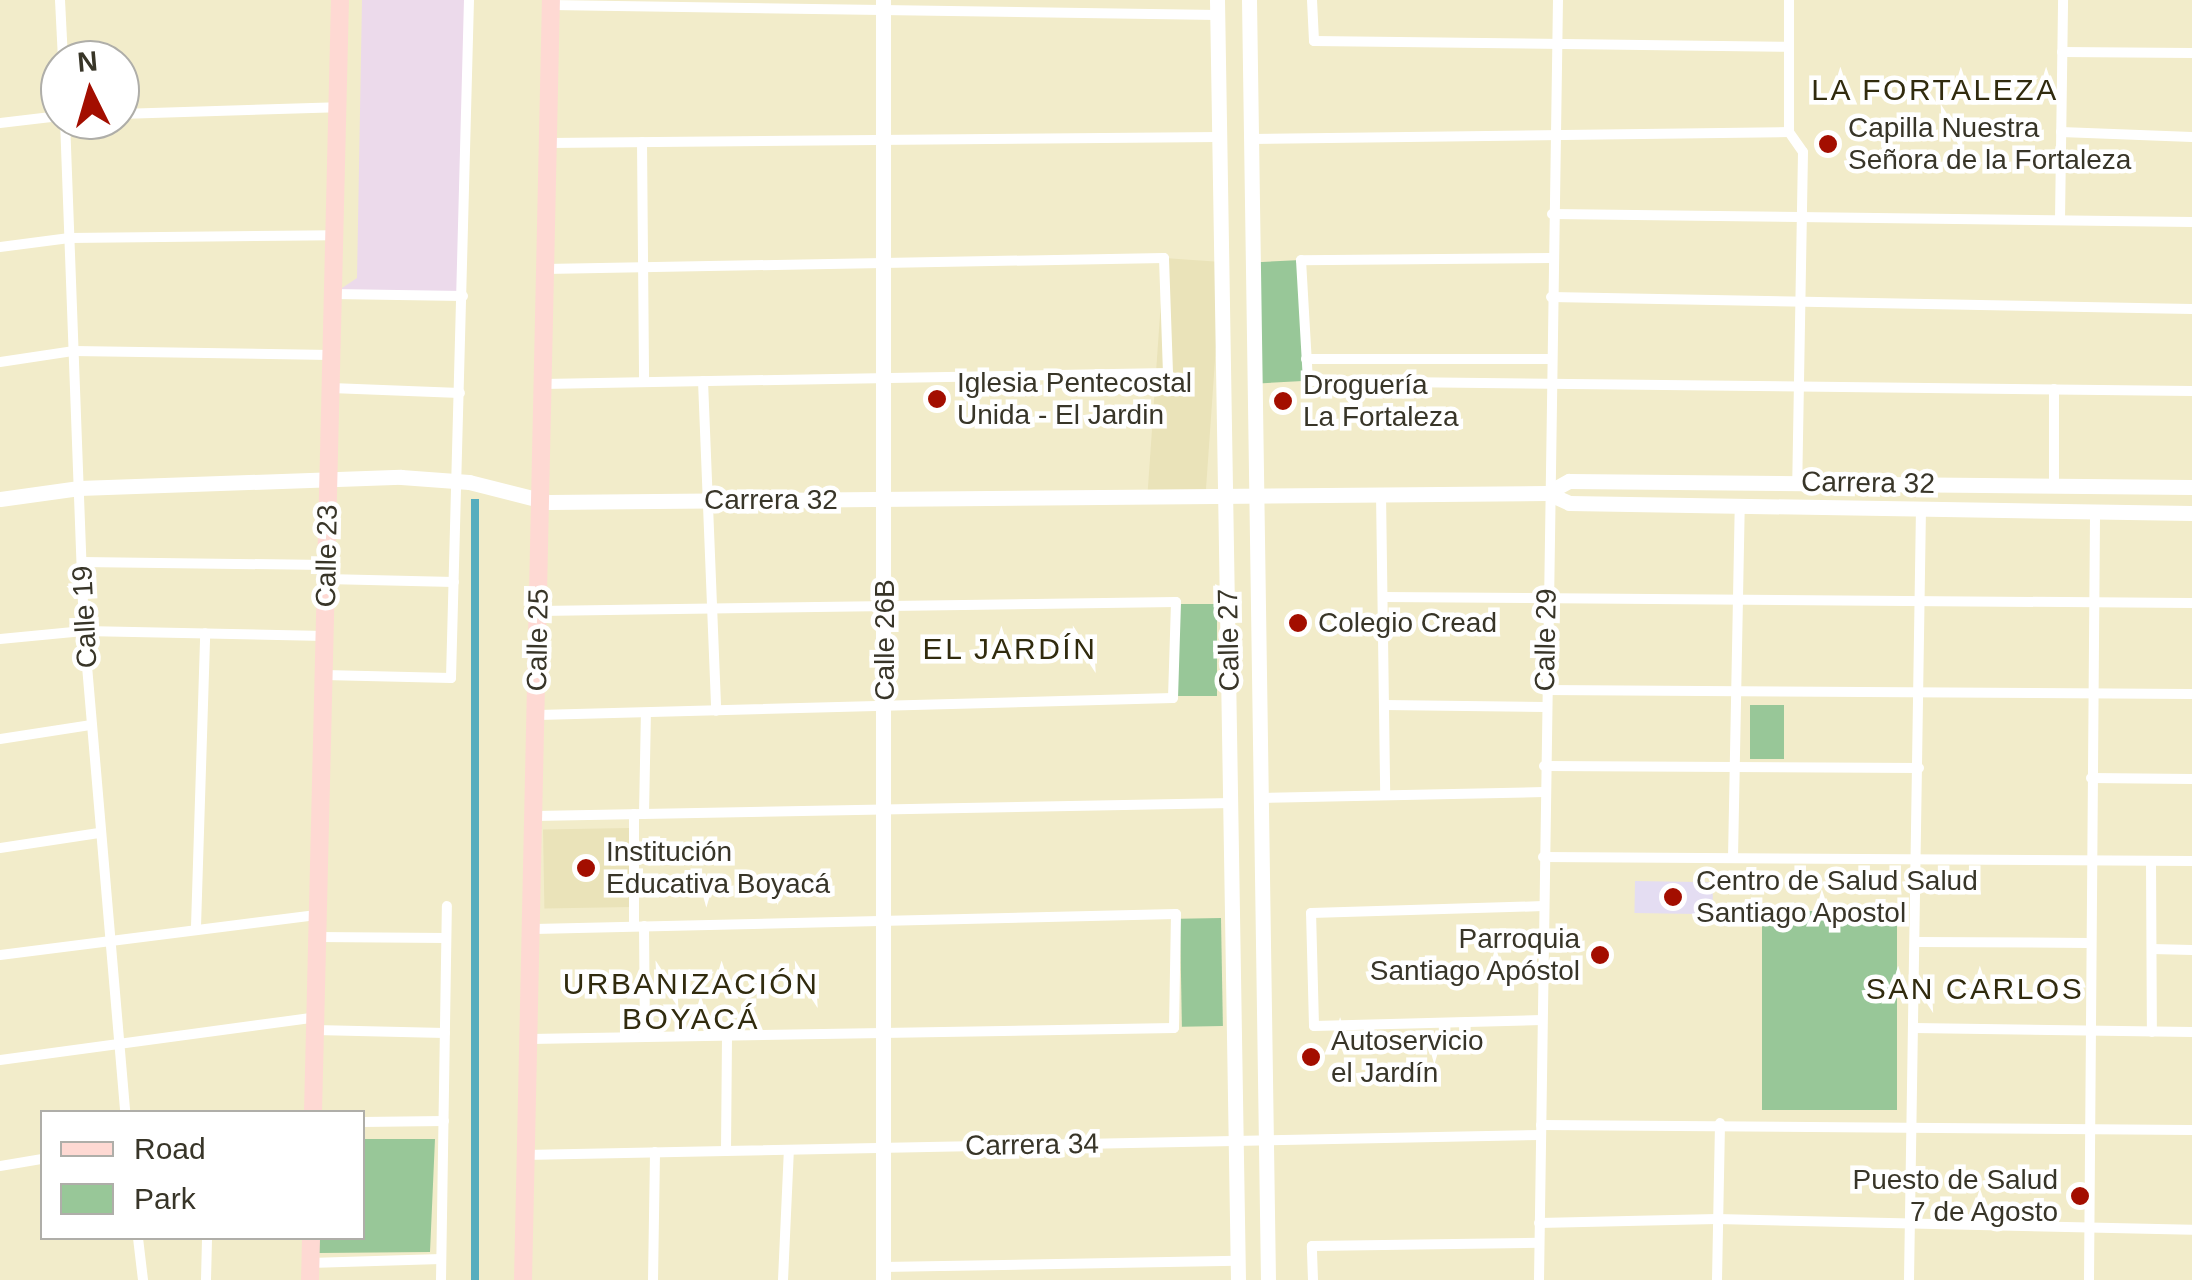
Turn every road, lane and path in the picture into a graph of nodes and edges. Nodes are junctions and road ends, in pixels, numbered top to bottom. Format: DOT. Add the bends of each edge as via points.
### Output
graph roads {
  1 [pos="60,0"];
  2 [pos="340,0"];
  3 [pos="468,0"];
  4 [pos="1249,0"];
  5 [pos="1312,0"];
  6 [pos="1558,0"];
  7 [pos="1789,0"];
  8 [pos="2063,0"];
  9 [pos="550,2"];
  10 [pos="883,5"];
  11 [pos="1217,8"];
  12 [pos="61,40"];
  13 [pos="1556,46"];
  14 [pos="1789,47"];
  15 [pos="2062,52"];
  16 [pos="2192,53"];
  17 [pos="337,107"];
  18 [pos="140,113"];
  19 [pos="40,120"];
  20 [pos="0,123"];
  21 [pos="1790,132"];
  22 [pos="2061,132"];
  23 [pos="1554,135"];
  24 [pos="1220,137"];
  25 [pos="2192,137"];
  26 [pos="1250,139"];
  27 [pos="63,140"];
  28 [pos="883,140"];
  29 [pos="642,142"];
  30 [pos="548,144"];
  31 [pos="1552,214"];
  32 [pos="1804,216"];
  33 [pos="2060,220"];
  34 [pos="2192,222"];
  35 [pos="334,234"];
  36 [pos="69,238"];
  37 [pos="0,247"];
  38 [pos="1551,258"];
  39 [pos="882,263"];
  40 [pos="644,268"];
  41 [pos="545,269"];
  42 [pos="333,294"];
  43 [pos="463,296"];
  44 [pos="1550,297"];
  45 [pos="1802,302"];
  46 [pos="2192,310"];
  47 [pos="74,351"];
  48 [pos="332,355"];
  49 [pos="1306,359"];
  50 [pos="1550,359"];
  51 [pos="0,362"];
  52 [pos="883,378"];
  53 [pos="703,381"];
  54 [pos="644,382"];
  55 [pos="1550,382"];
  56 [pos="542,384"];
  57 [pos="1801,386"];
  58 [pos="330,388"];
  59 [pos="2054,389"];
  60 [pos="2192,391"];
  61 [pos="460,393"];
  62 [pos="328,478"];
  63 [pos="463,481"];
  64 [pos="1797,482"];
  65 [pos="2054,486"];
  66 [pos="79,488"];
  67 [pos="2192,488"];
  68 [pos="1380,493"];
  69 [pos="1226,494"];
  70 [pos="1256,494"];
  71 [pos="1547,494"];
  72 [pos="0,499"];
  73 [pos="540,499"];
  74 [pos="885,499"];
  75 [pos="707,500"];
  76 [pos="1740,504"];
  77 [pos="1921,508"];
  78 [pos="2095,511"];
  79 [pos="2192,512"];
  80 [pos="82,562"];
  81 [pos="326,572"];
  82 [pos="454,582"];
  83 [pos="1546,596"];
  84 [pos="1384,597"];
  85 [pos="1739,598"];
  86 [pos="1920,600"];
  87 [pos="2093,602"];
  88 [pos="2192,603"];
  89 [pos="884,606"];
  90 [pos="711,609"];
  91 [pos="539,611"];
  92 [pos="84,631"];
  93 [pos="205,633"];
  94 [pos="325,636"];
  95 [pos="0,639"];
  96 [pos="324,675"];
  97 [pos="1545,690"];
  98 [pos="1738,691"];
  99 [pos="1920,692"];
  100 [pos="2093,693"];
  101 [pos="2192,694"];
  102 [pos="1384,705"];
  103 [pos="885,707"];
  104 [pos="1545,707"];
  105 [pos="716,711"];
  106 [pos="646,713"];
  107 [pos="538,715"];
  108 [pos="90,725"];
  109 [pos="0,739"];
  110 [pos="1544,766"];
  111 [pos="1734,767"];
  112 [pos="1919,768"];
  113 [pos="2091,778"];
  114 [pos="2192,780"];
  115 [pos="1544,792"];
  116 [pos="1385,795"];
  117 [pos="1261,798"];
  118 [pos="1232,804"];
  119 [pos="884,810"];
  120 [pos="639,814"];
  121 [pos="536,816"];
  122 [pos="99,833"];
  123 [pos="0,848"];
  124 [pos="1543,857"];
  125 [pos="1734,858"];
  126 [pos="1918,859"];
  127 [pos="2090,860"];
  128 [pos="2151,861"];
  129 [pos="2192,861"];
  130 [pos="447,906"];
  131 [pos="1543,906"];
  132 [pos="318,915"];
  133 [pos="883,920"];
  134 [pos="639,926"];
  135 [pos="196,927"];
  136 [pos="534,929"];
  137 [pos="318,938"];
  138 [pos="446,938"];
  139 [pos="108,940"];
  140 [pos="1917,942"];
  141 [pos="2090,943"];
  142 [pos="2152,949"];
  143 [pos="2192,950"];
  144 [pos="0,954"];
  145 [pos="1542,1020"];
  146 [pos="315,1024"];
  147 [pos="1914,1028"];
  148 [pos="2088,1032"];
  149 [pos="2152,1032"];
  150 [pos="2192,1032"];
  151 [pos="445,1034"];
  152 [pos="883,1034"];
  153 [pos="726,1035"];
  154 [pos="646,1037"];
  155 [pos="530,1038"];
  156 [pos="116,1043"];
  157 [pos="0,1060"];
  158 [pos="125,1110"];
  159 [pos="313,1110"];
  160 [pos="365,1122"];
  161 [pos="444,1122"];
  162 [pos="1720,1123"];
  163 [pos="1913,1123"];
  164 [pos="2090,1126"];
  165 [pos="1540,1130"];
  166 [pos="2192,1130"];
  167 [pos="1266,1140"];
  168 [pos="1236,1141"];
  169 [pos="884,1148"];
  170 [pos="788,1150"];
  171 [pos="726,1151"];
  172 [pos="655,1152"];
  173 [pos="524,1155"];
  174 [pos="40,1159"];
  175 [pos="0,1166"];
  176 [pos="1717,1219"];
  177 [pos="1911,1222"];
  178 [pos="1540,1223"];
  179 [pos="2092,1230"];
  180 [pos="2192,1230"];
  181 [pos="138,1240"];
  182 [pos="206,1240"];
  183 [pos="311,1240"];
  184 [pos="1539,1243"];
  185 [pos="441,1259"];
  186 [pos="1238,1261"];
  187 [pos="310,1272"];
  188 [pos="883,1274"];
  189 [pos="143,1280"];
  190 [pos="206,1280"];
  191 [pos="441,1280"];
  192 [pos="523,1280"];
  193 [pos="652,1280"];
  194 [pos="783,1280"];
  195 [pos="1238,1280"];
  196 [pos="1268,1280"];
  197 [pos="1313,1280"];
  198 [pos="1539,1280"];
  199 [pos="1717,1280"];
  200 [pos="1910,1280"];
  201 [pos="2089,1280"];
  1 -- 12 [label="street"];
  2 -- 17 [label="main road, Calle 23"];
  3 -- 43 [label="street"];
  4 -- 26 [label="street, Calle 27"];
  5 -- 13 [label="street" via="1314,42"];
  6 -- 13 [label="street, Calle 29"];
  7 -- 14 [label="street"];
  8 -- 15 [label="street"];
  9 -- 10 [label="street"];
  9 -- 30 [label="main road, Calle 25"];
  10 -- 11 [label="street"];
  10 -- 28 [label="street, Calle 26B"];
  11 -- 24 [label="street, Calle 27"];
  13 -- 14 [label="street"];
  13 -- 23 [label="street, Calle 29"];
  14 -- 21 [label="street"];
  15 -- 16 [label="street"];
  15 -- 22 [label="street"];
  17 -- 18 [label="street"];
  17 -- 35 [label="main road, Calle 23"];
  19 -- 20 [label="street"];
  21 -- 23 [label="street"];
  21 -- 32 [label="street" via="1803,152"];
  22 -- 25 [label="street"];
  22 -- 33 [label="street"];
  23 -- 26 [label="street"];
  23 -- 31 [label="street, Calle 29"];
  24 -- 28 [label="street"];
  24 -- 69 [label="street, Calle 27"];
  26 -- 70 [label="street, Calle 27"];
  27 -- 36 [label="street, Calle 19"];
  28 -- 29 [label="street"];
  28 -- 39 [label="street, Calle 26B"];
  29 -- 30 [label="street"];
  29 -- 40 [label="street"];
  30 -- 41 [label="main road, Calle 25"];
  31 -- 32 [label="street"];
  31 -- 38 [label="street, Calle 29"];
  32 -- 33 [label="street"];
  32 -- 45 [label="street"];
  33 -- 34 [label="street"];
  35 -- 36 [label="street"];
  35 -- 42 [label="main road, Calle 23"];
  36 -- 37 [label="street"];
  36 -- 47 [label="street, Calle 19"];
  38 -- 44 [label="street, Calle 29"];
  38 -- 49 [label="street" via="1301,260"];
  39 -- 40 [label="street"];
  39 -- 52 [label="street, Calle 26B"];
  39 -- 52 [label="street" via="1164,258 1168,374"];
  40 -- 41 [label="street"];
  40 -- 54 [label="street"];
  41 -- 56 [label="main road, Calle 25"];
  42 -- 43 [label="street"];
  42 -- 48 [label="main road, Calle 23"];
  43 -- 61 [label="street"];
  44 -- 45 [label="street"];
  44 -- 50 [label="street, Calle 29"];
  45 -- 46 [label="street"];
  45 -- 57 [label="street"];
  47 -- 48 [label="street"];
  47 -- 51 [label="street"];
  47 -- 66 [label="street, Calle 19"];
  48 -- 58 [label="main road, Calle 23"];
  49 -- 50 [label="street"];
  49 -- 55 [label="street" via="1308,381"];
  50 -- 55 [label="street, Calle 29"];
  52 -- 53 [label="street"];
  52 -- 74 [label="street, Calle 26B"];
  53 -- 54 [label="street"];
  53 -- 75 [label="street"];
  54 -- 56 [label="street"];
  55 -- 57 [label="street"];
  55 -- 71 [label="street, Calle 29"];
  56 -- 73 [label="main road, Calle 25"];
  57 -- 59 [label="street"];
  57 -- 64 [label="street"];
  58 -- 61 [label="street"];
  58 -- 62 [label="main road, Calle 23"];
  59 -- 60 [label="street"];
  59 -- 65 [label="street"];
  61 -- 63 [label="street"];
  62 -- 63 [label="street, Carrera 32"];
  62 -- 66 [label="street, Carrera 32"];
  62 -- 81 [label="main road, Calle 23"];
  63 -- 73 [label="street, Carrera 32"];
  63 -- 82 [label="street"];
  64 -- 65 [label="street, Carrera 32"];
  64 -- 71 [label="street, Carrera 32" via="1569,481"];
  65 -- 67 [label="street, Carrera 32"];
  66 -- 72 [label="street, Carrera 32"];
  66 -- 80 [label="street, Calle 19"];
  68 -- 70 [label="street, Carrera 32"];
  68 -- 71 [label="street, Carrera 32"];
  68 -- 84 [label="street"];
  69 -- 70 [label="street, Carrera 32"];
  69 -- 74 [label="street, Carrera 32"];
  69 -- 118 [label="street, Calle 27"];
  70 -- 117 [label="street, Calle 27"];
  71 -- 76 [label="street, Carrera 32" via="1569,503"];
  71 -- 83 [label="street, Calle 29"];
  73 -- 75 [label="street, Carrera 32"];
  73 -- 91 [label="main road, Calle 25"];
  74 -- 75 [label="street, Carrera 32"];
  74 -- 89 [label="street, Calle 26B"];
  75 -- 90 [label="street"];
  76 -- 77 [label="street, Carrera 32"];
  76 -- 85 [label="street"];
  77 -- 78 [label="street, Carrera 32"];
  77 -- 86 [label="street"];
  78 -- 79 [label="street, Carrera 32"];
  78 -- 87 [label="street"];
  80 -- 81 [label="street"];
  80 -- 92 [label="street, Calle 19"];
  81 -- 82 [label="street"];
  81 -- 94 [label="main road, Calle 23"];
  82 -- 96 [label="street" via="451,678"];
  83 -- 84 [label="street"];
  83 -- 85 [label="street"];
  83 -- 97 [label="street, Calle 29"];
  84 -- 102 [label="street"];
  85 -- 86 [label="street"];
  85 -- 98 [label="street"];
  86 -- 87 [label="street"];
  86 -- 99 [label="street"];
  87 -- 88 [label="street"];
  87 -- 100 [label="street"];
  89 -- 90 [label="street"];
  89 -- 103 [label="street, Calle 26B"];
  89 -- 103 [label="street" via="1176,602 1173,698"];
  90 -- 91 [label="street"];
  90 -- 105 [label="street"];
  91 -- 107 [label="main road, Calle 25"];
  92 -- 93 [label="street"];
  92 -- 95 [label="street"];
  92 -- 108 [label="street, Calle 19"];
  93 -- 94 [label="street"];
  93 -- 135 [label="street"];
  94 -- 96 [label="main road, Calle 23"];
  96 -- 132 [label="main road, Calle 23"];
  97 -- 98 [label="street"];
  97 -- 104 [label="street, Calle 29"];
  98 -- 99 [label="street"];
  98 -- 111 [label="street"];
  99 -- 100 [label="street"];
  99 -- 112 [label="street"];
  100 -- 101 [label="street"];
  100 -- 113 [label="street"];
  102 -- 104 [label="street"];
  102 -- 116 [label="street"];
  103 -- 105 [label="street"];
  103 -- 119 [label="street, Calle 26B"];
  104 -- 110 [label="street, Calle 29"];
  105 -- 106 [label="street"];
  106 -- 107 [label="street"];
  106 -- 120 [label="street"];
  107 -- 121 [label="main road, Calle 25"];
  108 -- 109 [label="street"];
  108 -- 122 [label="street, Calle 19"];
  110 -- 111 [label="street"];
  110 -- 115 [label="street, Calle 29"];
  111 -- 112 [label="street"];
  111 -- 125 [label="street"];
  112 -- 126 [label="street"];
  113 -- 114 [label="street"];
  113 -- 127 [label="street"];
  115 -- 116 [label="street"];
  115 -- 124 [label="street, Calle 29"];
  116 -- 117 [label="street"];
  117 -- 167 [label="street, Calle 27"];
  118 -- 119 [label="street"];
  118 -- 168 [label="street, Calle 27"];
  119 -- 120 [label="street"];
  119 -- 133 [label="street, Calle 26B"];
  120 -- 121 [label="street"];
  120 -- 134 [label="street"];
  121 -- 136 [label="main road, Calle 25"];
  122 -- 123 [label="street"];
  122 -- 139 [label="street, Calle 19"];
  124 -- 125 [label="street"];
  124 -- 131 [label="street, Calle 29"];
  125 -- 126 [label="street"];
  126 -- 127 [label="street"];
  126 -- 140 [label="street"];
  127 -- 128 [label="street"];
  127 -- 141 [label="street"];
  128 -- 129 [label="street"];
  128 -- 142 [label="street"];
  130 -- 138 [label="street"];
  131 -- 145 [label="street, Calle 29"];
  131 -- 145 [label="street" via="1311,913 1314,1026"];
  132 -- 135 [label="street"];
  132 -- 137 [label="main road, Calle 23"];
  133 -- 134 [label="street"];
  133 -- 152 [label="street, Calle 26B"];
  133 -- 152 [label="street" via="1176,914 1174,1028"];
  134 -- 136 [label="street"];
  134 -- 154 [label="street"];
  135 -- 139 [label="street"];
  136 -- 155 [label="main road, Calle 25"];
  137 -- 138 [label="street"];
  137 -- 146 [label="main road, Calle 23"];
  138 -- 151 [label="street"];
  139 -- 144 [label="street"];
  139 -- 156 [label="street, Calle 19"];
  140 -- 141 [label="street"];
  140 -- 147 [label="street"];
  141 -- 148 [label="street"];
  142 -- 143 [label="street"];
  142 -- 149 [label="street"];
  145 -- 165 [label="street, Calle 29"];
  146 -- 151 [label="street"];
  146 -- 156 [label="street"];
  146 -- 159 [label="main road, Calle 23"];
  147 -- 148 [label="street"];
  147 -- 163 [label="street"];
  148 -- 149 [label="street"];
  148 -- 164 [label="street"];
  149 -- 150 [label="street"];
  151 -- 161 [label="street"];
  152 -- 153 [label="street"];
  152 -- 169 [label="street, Calle 26B"];
  153 -- 154 [label="street"];
  153 -- 171 [label="street"];
  154 -- 155 [label="street"];
  155 -- 173 [label="main road, Calle 25"];
  156 -- 157 [label="street"];
  156 -- 158 [label="street, Calle 19"];
  160 -- 161 [label="street"];
  161 -- 185 [label="street"];
  162 -- 163 [label="street, Carrera 34"];
  162 -- 165 [label="street, Carrera 34"];
  162 -- 176 [label="street"];
  163 -- 164 [label="street, Carrera 34"];
  163 -- 177 [label="street"];
  164 -- 166 [label="street, Carrera 34"];
  164 -- 179 [label="street"];
  165 -- 167 [label="street, Carrera 34"];
  165 -- 178 [label="street, Calle 29"];
  167 -- 168 [label="street, Carrera 34"];
  167 -- 196 [label="street, Calle 27"];
  168 -- 169 [label="street, Carrera 34"];
  168 -- 186 [label="street, Calle 27"];
  169 -- 170 [label="street, Carrera 34"];
  169 -- 188 [label="street, Calle 26B"];
  170 -- 171 [label="street, Carrera 34"];
  170 -- 194 [label="street"];
  171 -- 172 [label="street, Carrera 34"];
  172 -- 173 [label="street, Carrera 34"];
  172 -- 193 [label="street"];
  173 -- 192 [label="main road, Calle 25"];
  174 -- 175 [label="street"];
  176 -- 177 [label="street"];
  176 -- 178 [label="street"];
  176 -- 199 [label="street"];
  177 -- 179 [label="street"];
  177 -- 200 [label="street"];
  178 -- 184 [label="street, Calle 29"];
  179 -- 180 [label="street"];
  179 -- 201 [label="street"];
  181 -- 189 [label="street"];
  182 -- 190 [label="street"];
  183 -- 187 [label="main road"];
  184 -- 197 [label="street" via="1312,1246"];
  184 -- 198 [label="street, Calle 29"];
  185 -- 187 [label="street"];
  185 -- 191 [label="street"];
  186 -- 188 [label="street"];
  186 -- 195 [label="street, Calle 27"];
}
